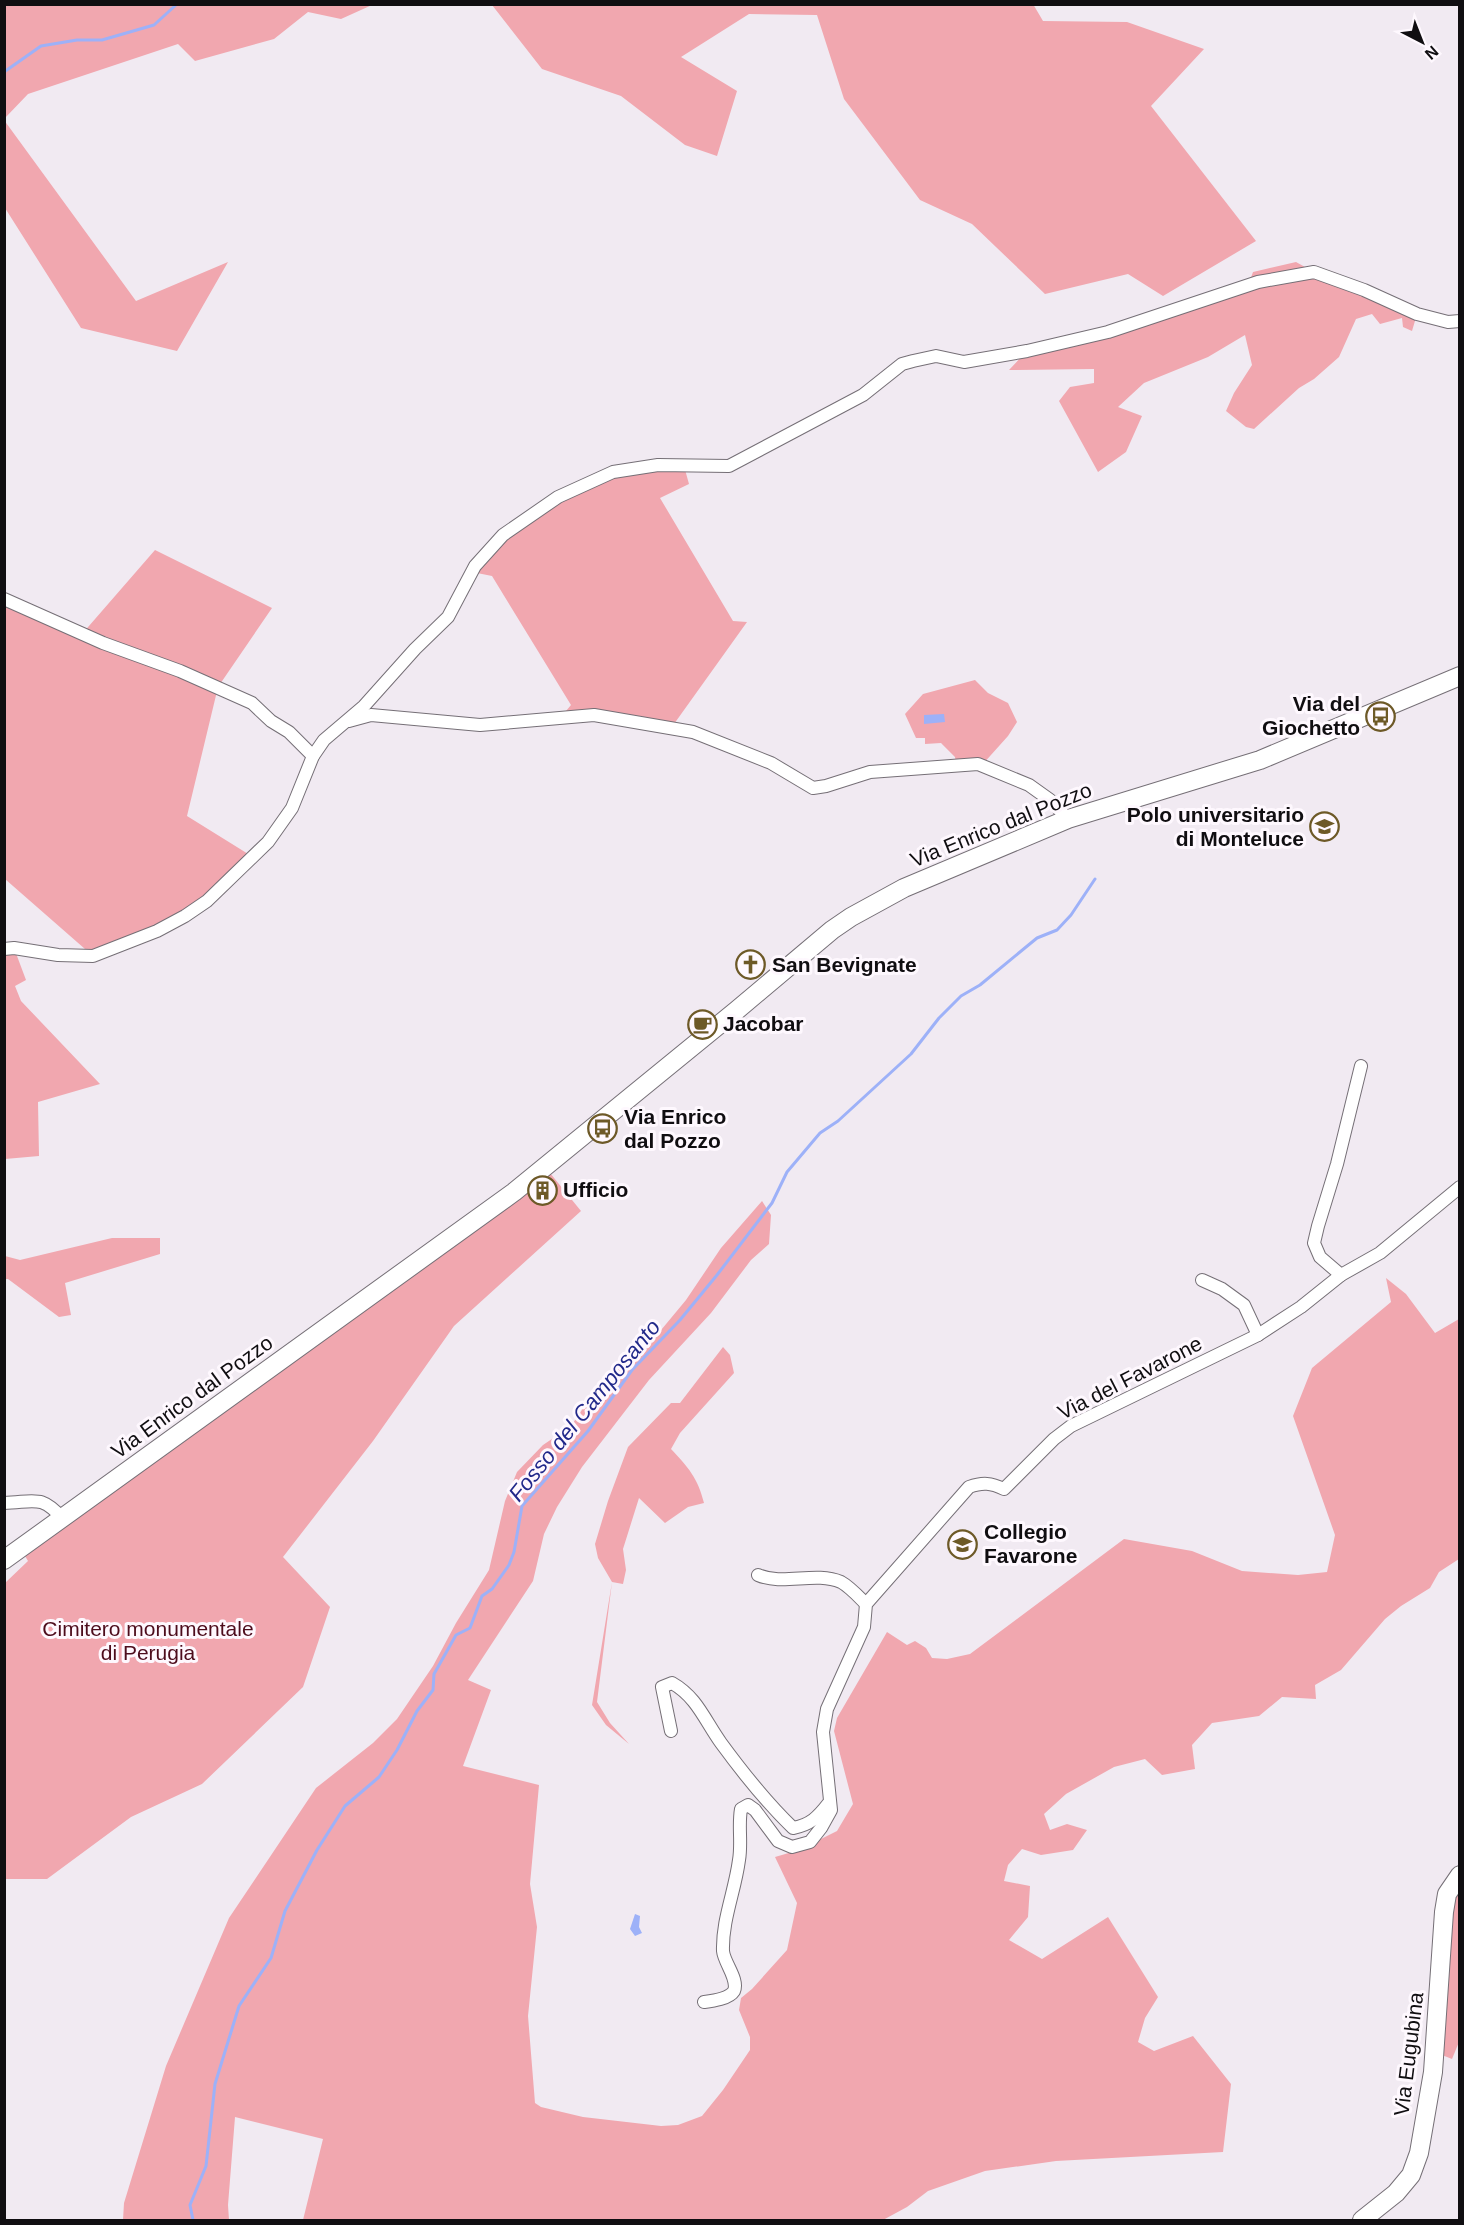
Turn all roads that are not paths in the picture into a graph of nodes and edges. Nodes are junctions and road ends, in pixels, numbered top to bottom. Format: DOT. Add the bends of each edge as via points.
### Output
graph roads {
  1 [pos="1460,321"];
  2 [pos="4,599"];
  3 [pos="1460,676"];
  4 [pos="346,721"];
  5 [pos="313,756"];
  6 [pos="1068,819"];
  7 [pos="4,949"];
  8 [pos="1361,1066"];
  9 [pos="1460,1187"];
  10 [pos="1341,1275"];
  11 [pos="1202,1280"];
  12 [pos="1258,1335"];
  13 [pos="4,1503"];
  14 [pos="63,1519"];
  15 [pos="4,1560"];
  16 [pos="758,1575"];
  17 [pos="866,1604"];
  18 [pos="671,1731"];
  19 [pos="830,1800"];
  20 [pos="1460,1875"];
  21 [pos="704,2002"];
  22 [pos="1362,2220"];
  1 -- 4 [label="street" via="1417,314 1314,272 1258,282 1107,332 1027,351 964,362 936,356 902,364 863,395 729,466 658,465 613,472 558,497 503,535 475,566 448,617"];
  2 -- 5 [label="street" via="103,644 180,670 252,702"];
  3 -- 6 [label="street, Via Enrico dal Pozzo" via="1260,760"];
  4 -- 5 [label="street"];
  4 -- 6 [label="street" via="371,715 480,725 594,715 693,732 771,763 813,788 870,772 978,764 1029,785"];
  5 -- 7 [label="street" via="292,808 268,842 207,902 185,916 93,956"];
  6 -- 14 [label="street, Via Enrico dal Pozzo" via="904,888 831,930 514,1192"];
  8 -- 10 [label="street" via="1314,1243 1320,1257"];
  9 -- 10 [label="street, Via del Favarone" via="1380,1253"];
  10 -- 12 [label="street, Via del Favarone"];
  11 -- 12 [label="street" via="1244,1305"];
  12 -- 17 [label="street, Via del Favarone" via="1071,1426 1004,1489 991,1483 969,1487"];
  13 -- 14 [label="street" via="39,1500 51,1505"];
  14 -- 15 [label="street, Via Enrico dal Pozzo"];
  16 -- 17 [label="street" via="768,1579 807,1577 838,1581"];
  17 -- 19 [label="street" via="864,1627 826,1709 823,1732"];
  18 -- 19 [label="street" via="662,1687 672,1683 686,1690 720,1742 793,1828 815,1820"];
  19 -- 21 [label="street" via="831,1810 810,1842 792,1847 778,1841 755,1810 748,1805 741,1809 739,1860 724,1925 723,1954 735,1983 734,1990 730,1995"];
  20 -- 22 [label="street, Via Eugubina" via="1447,1894 1444,1912 1434,2062 1419,2153 1410,2175 1396,2193"];
}
